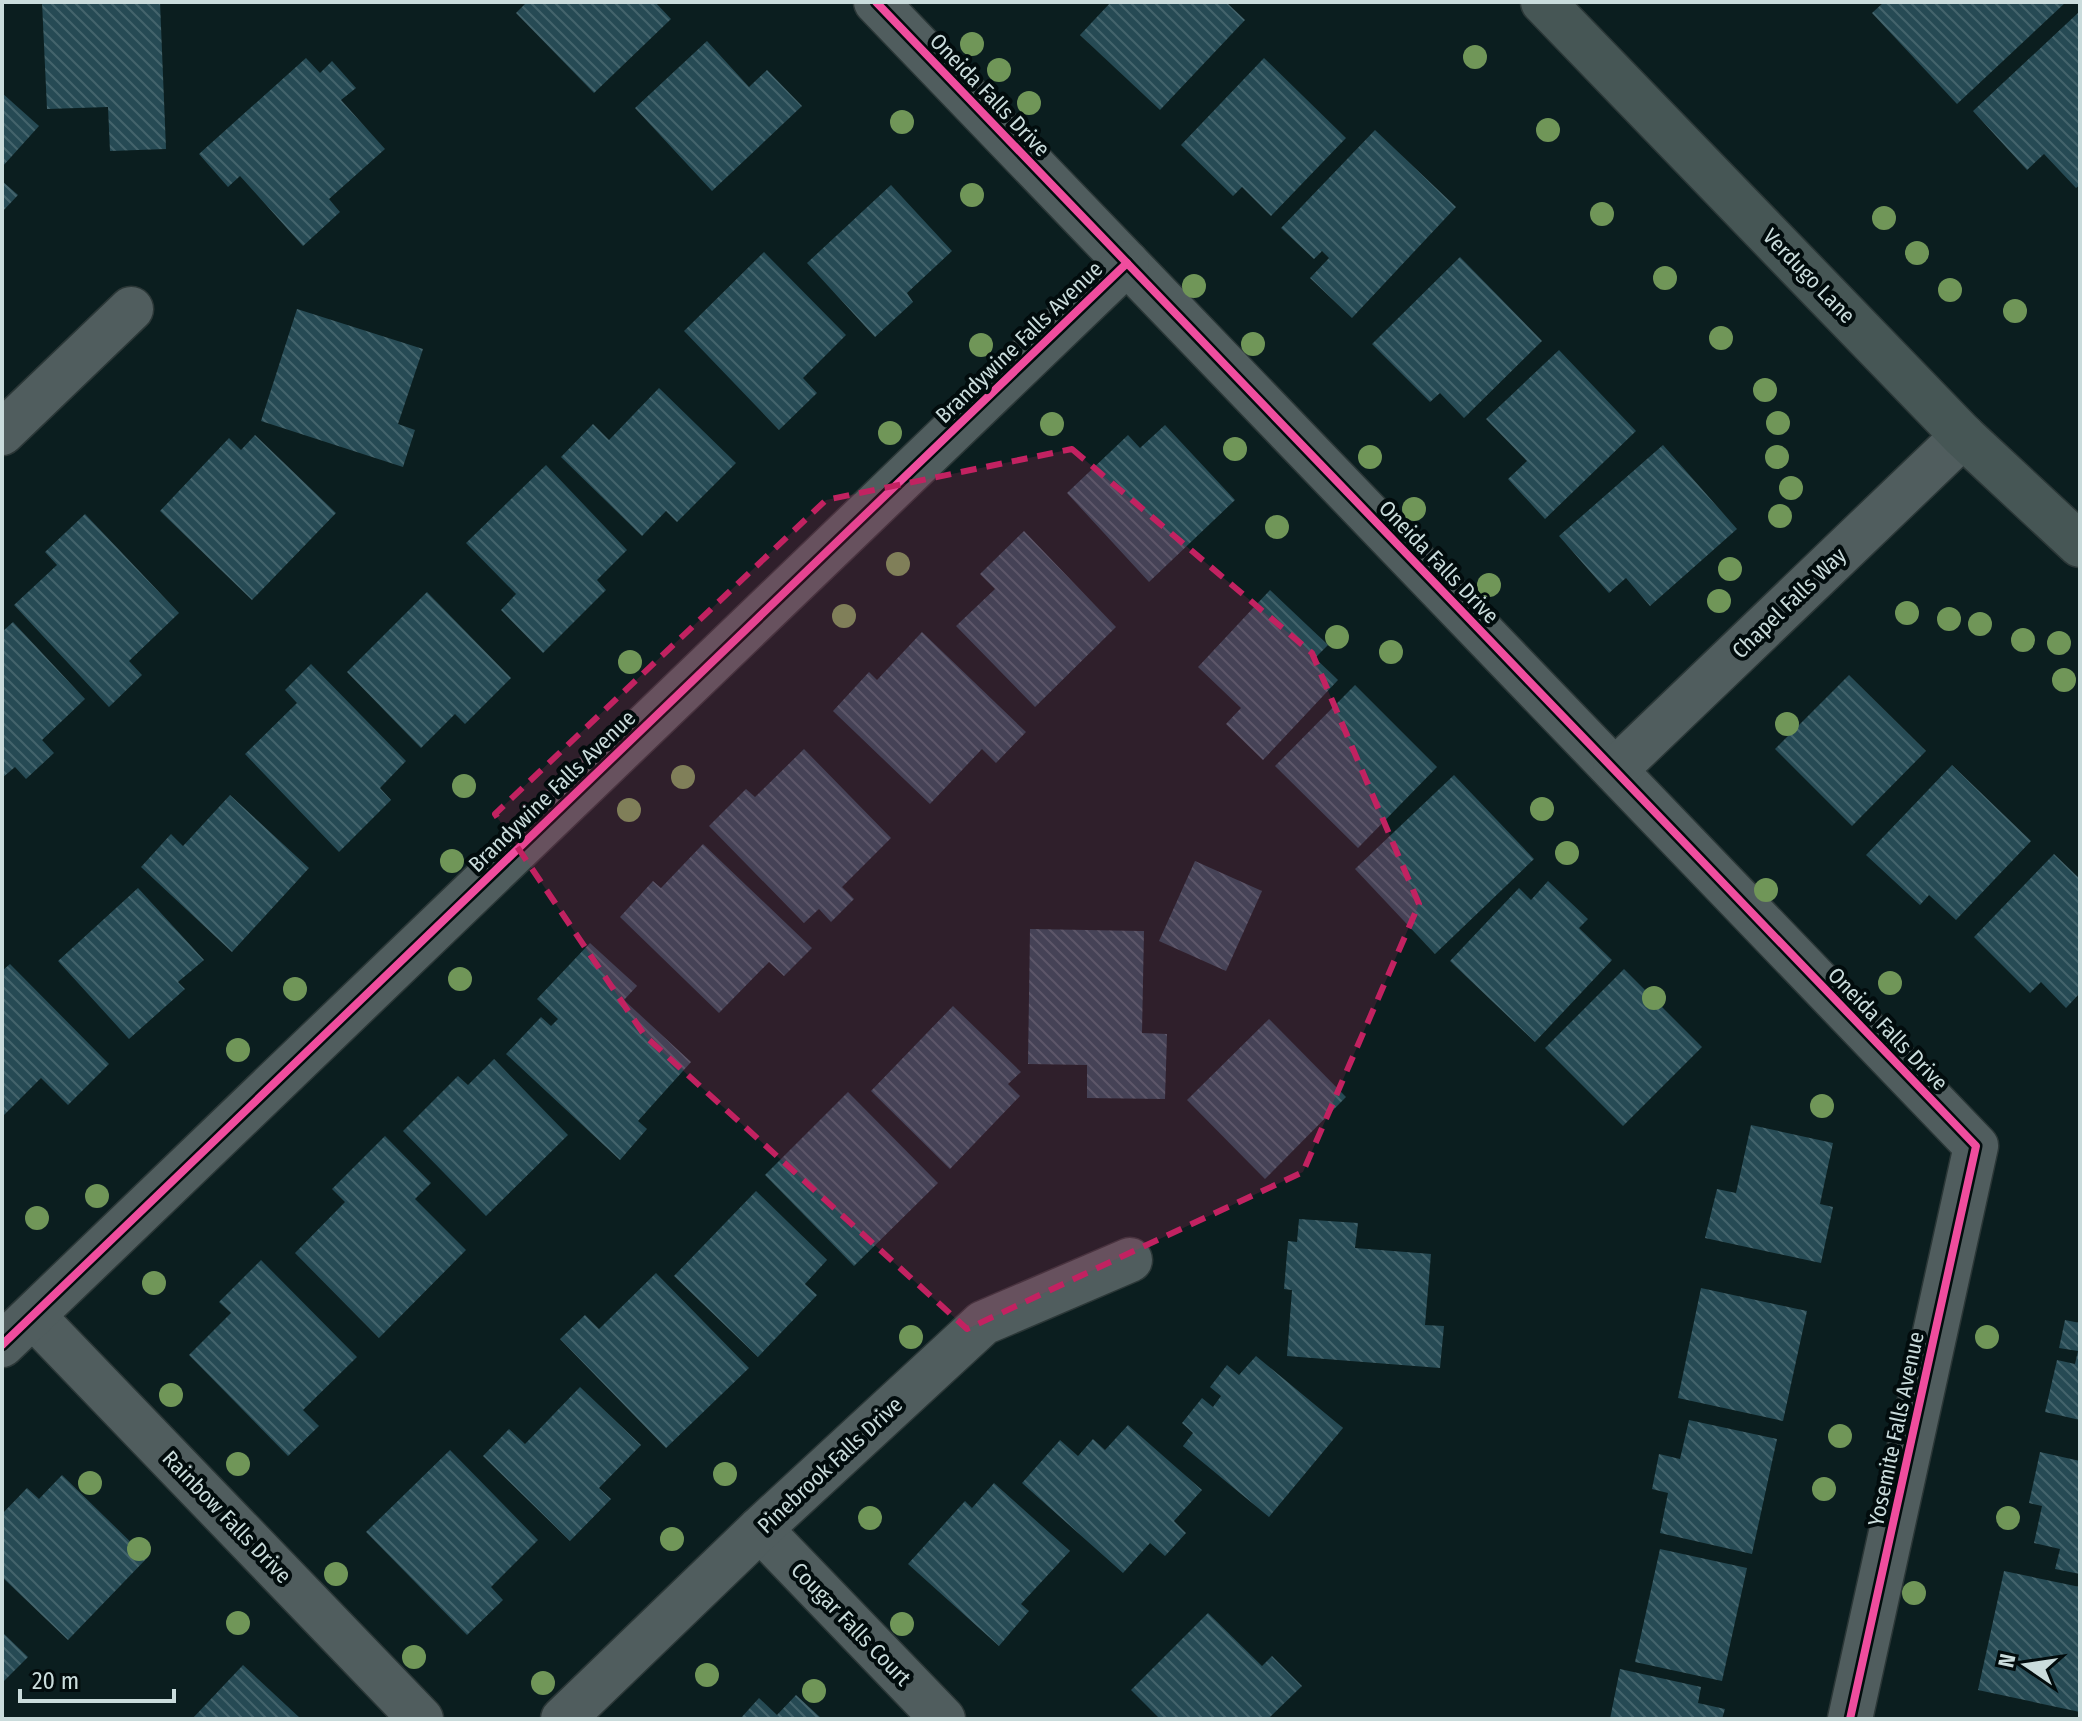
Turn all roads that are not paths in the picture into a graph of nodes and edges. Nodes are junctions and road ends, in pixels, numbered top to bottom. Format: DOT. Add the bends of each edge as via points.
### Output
graph roads {
  1 [pos="876,2"];
  2 [pos="1548,4"];
  3 [pos="1127,263"];
  4 [pos="131,309"];
  5 [pos="2,433"];
  6 [pos="1963,436"];
  7 [pos="2080,545"];
  8 [pos="1615,770"];
  9 [pos="1976,1146"];
  10 [pos="1130,1260"];
  11 [pos="33,1316"];
  12 [pos="2,1345"];
  13 [pos="760,1529"];
  14 [pos="421,1719"];
  15 [pos="563,1719"];
  16 [pos="943,1719"];
  17 [pos="1850,1719"];
  1 -- 3 [label="street, Oneida Falls Drive"];
  2 -- 6 [label="street, Verdugo Lane"];
  3 -- 8 [label="street, Oneida Falls Drive"];
  3 -- 11 [label="street, Brandywine Falls Avenue"];
  4 -- 5 [label="street"];
  6 -- 7 [label="street, Verdugo Lane"];
  6 -- 8 [label="street, Chapel Falls Way"];
  8 -- 9 [label="street, Oneida Falls Drive"];
  9 -- 17 [label="street, Yosemite Falls Avenue"];
  10 -- 13 [label="street, Pinebrook Falls Drive" via="983,1323"];
  11 -- 12 [label="street, Brandywine Falls Avenue"];
  11 -- 14 [label="street, Rainbow Falls Drive"];
  13 -- 15 [label="street, Pinebrook Falls Drive"];
  13 -- 16 [label="street, Cougar Falls Court"];
}
